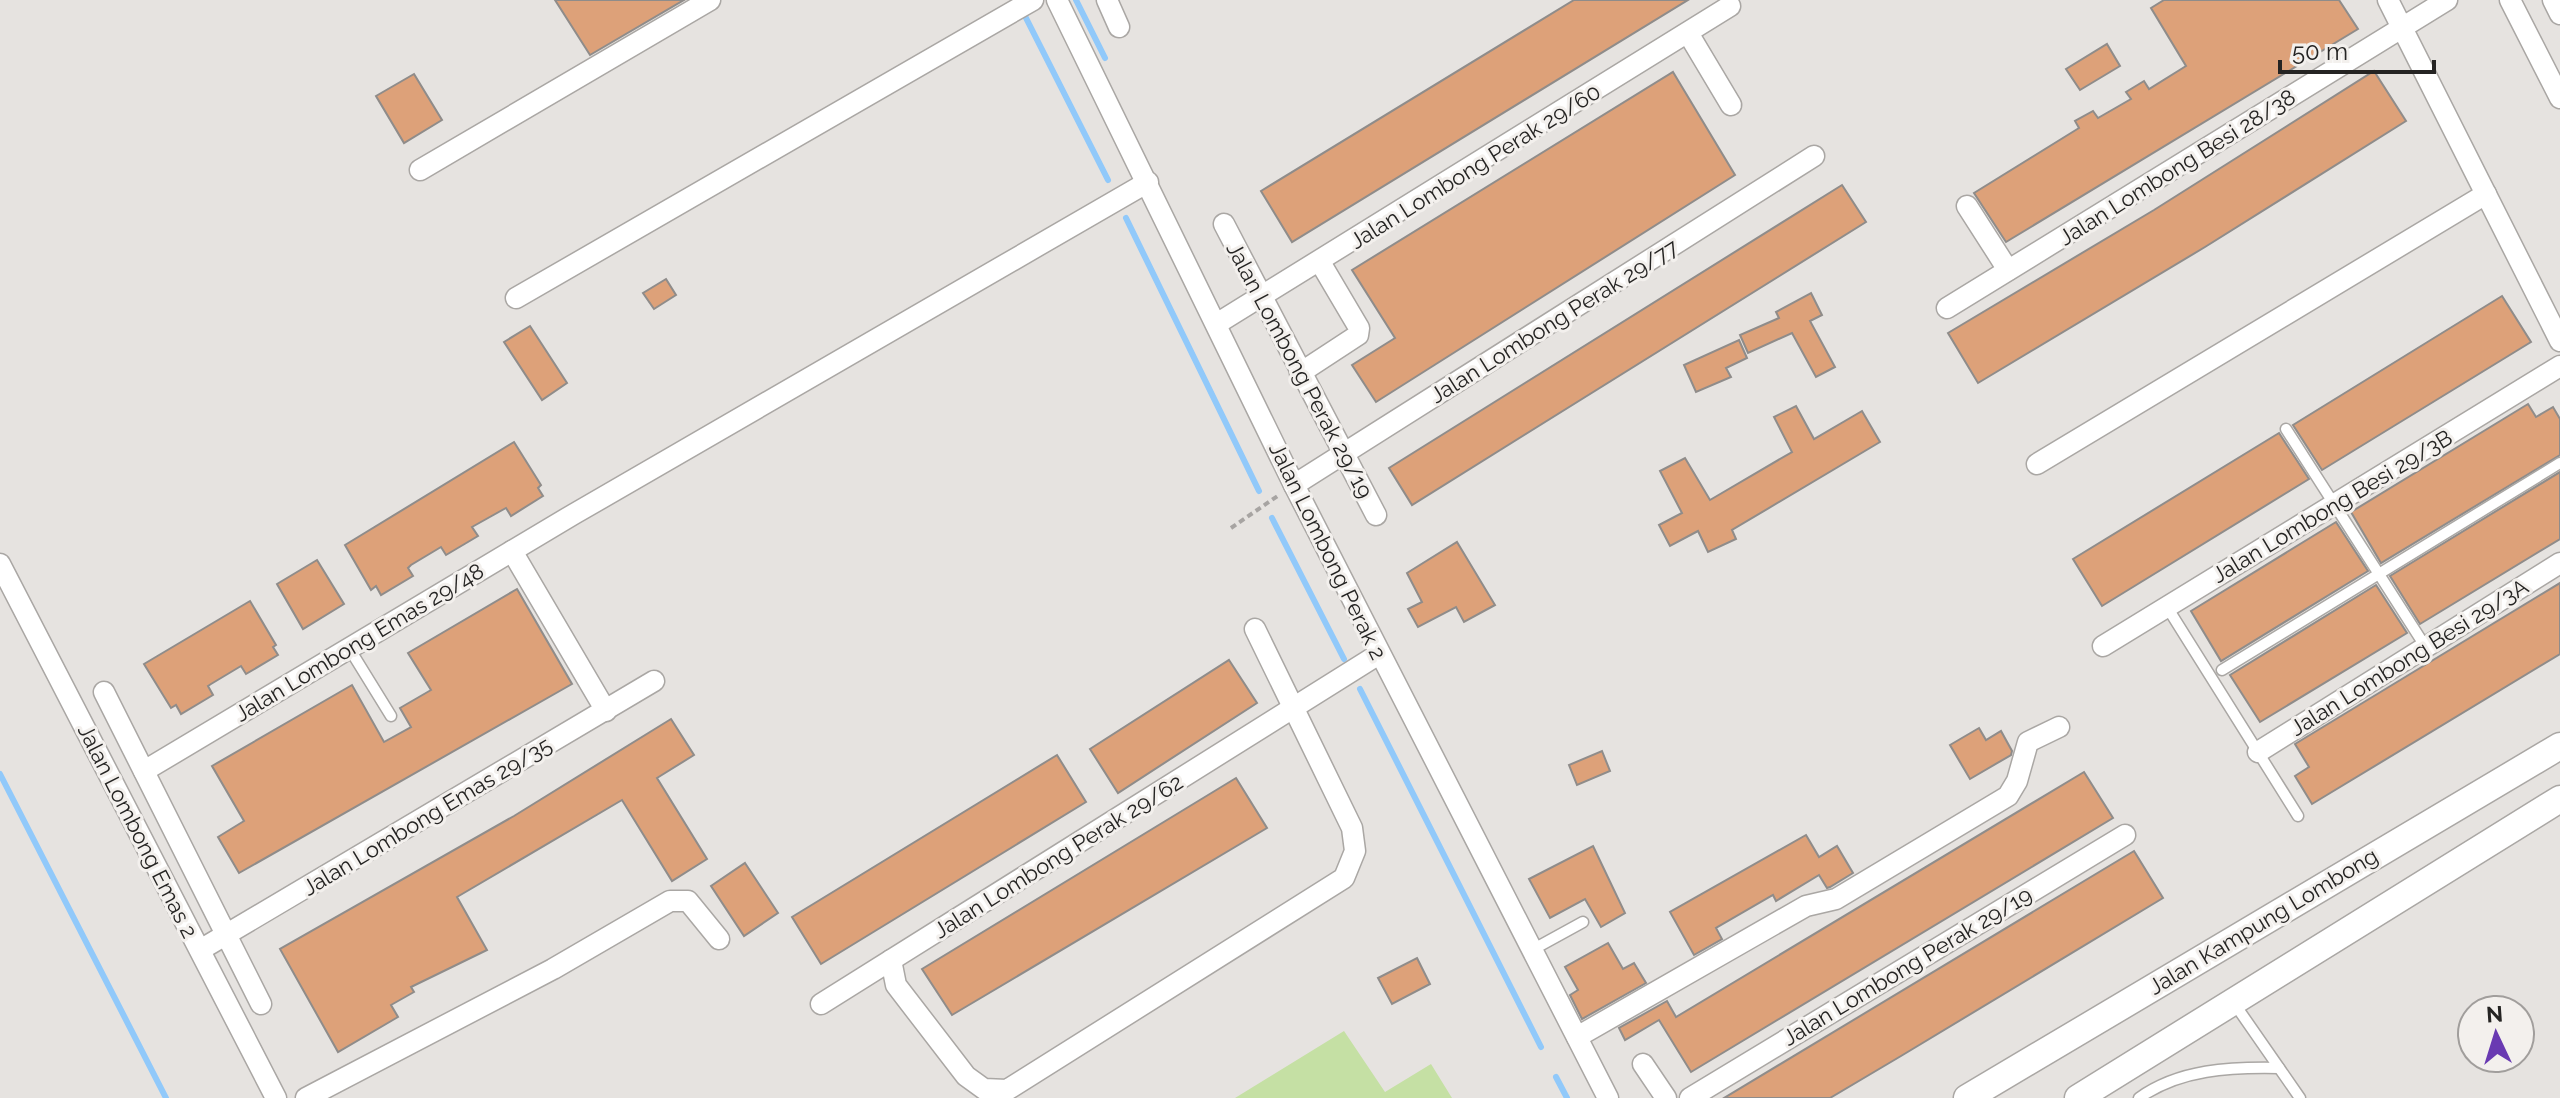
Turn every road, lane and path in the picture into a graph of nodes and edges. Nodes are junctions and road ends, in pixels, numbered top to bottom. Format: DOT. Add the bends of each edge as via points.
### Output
graph roads {
  1 [pos="710,0"];
  2 [pos="1033,0"];
  3 [pos="1057,0"];
  4 [pos="1107,0"];
  5 [pos="2388,0"];
  6 [pos="2447,0"];
  7 [pos="2510,0"];
  8 [pos="2553,0"];
  9 [pos="1730,6"];
  10 [pos="2560,14"];
  11 [pos="1119,27"];
  12 [pos="2402,28"];
  13 [pos="1688,33"];
  14 [pos="2560,98"];
  15 [pos="1731,105"];
  16 [pos="1814,156"];
  17 [pos="420,170"];
  18 [pos="1148,182"];
  19 [pos="2486,194"];
  20 [pos="1967,206"];
  21 [pos="1224,224"];
  22 [pos="1320,262"];
  23 [pos="2008,270"];
  24 [pos="516,298"];
  25 [pos="1262,298"];
  26 [pos="1947,308"];
  27 [pos="1218,323"];
  28 [pos="2560,341"];
  29 [pos="2560,366"];
  30 [pos="1300,373"];
  31 [pos="2286,429"];
  32 [pos="1343,454"];
  33 [pos="2560,463"];
  34 [pos="2037,464"];
  35 [pos="1294,485"];
  36 [pos="2334,505"];
  37 [pos="1376,515"];
  38 [pos="1231,528"];
  39 [pos="512,551"];
  40 [pos="2560,563"];
  41 [pos="0,564"];
  42 [pos="2377,572"];
  43 [pos="2167,607"];
  44 [pos="1255,629"];
  45 [pos="2103,646"];
  46 [pos="2425,646"];
  47 [pos="349,648"];
  48 [pos="1379,654"];
  49 [pos="2222,670"];
  50 [pos="654,681"];
  51 [pos="104,692"];
  52 [pos="1295,708"];
  53 [pos="606,711"];
  54 [pos="391,716"];
  55 [pos="2059,727"];
  56 [pos="2560,746"];
  57 [pos="2258,752"];
  58 [pos="144,771"];
  59 [pos="2560,799"];
  60 [pos="2298,816"];
  61 [pos="2125,835"];
  62 [pos="1583,922"];
  63 [pos="226,935"];
  64 [pos="719,939"];
  65 [pos="200,950"];
  66 [pos="1532,950"];
  67 [pos="891,960"];
  68 [pos="2233,1001"];
  69 [pos="261,1004"];
  70 [pos="821,1004"];
  71 [pos="1577,1037"];
  72 [pos="1643,1064"];
  73 [pos="2279,1068"];
  74 [pos="276,1098"];
  75 [pos="306,1098"];
  76 [pos="1608,1098"];
  77 [pos="1666,1098"];
  78 [pos="1690,1098"];
  79 [pos="1967,1098"];
  80 [pos="2078,1098"];
  81 [pos="2139,1098"];
  82 [pos="2300,1098"];
  1 -- 17 [label="street"];
  2 -- 24 [label="street"];
  3 -- 18 [label="street, Jalan Lombong Perak 2"];
  4 -- 11 [label="street"];
  5 -- 12 [label="street"];
  6 -- 12 [label="street, Jalan Lombong Besi 28/38"];
  7 -- 14 [label="street"];
  8 -- 10 [label="street"];
  9 -- 13 [label="street, Jalan Lombong Perak 29/60"];
  12 -- 19 [label="street"];
  12 -- 23 [label="street, Jalan Lombong Besi 28/38"];
  13 -- 15 [label="street"];
  13 -- 22 [label="street, Jalan Lombong Perak 29/60"];
  16 -- 32 [label="street, Jalan Lombong Perak 29/77"];
  18 -- 27 [label="street, Jalan Lombong Perak 2"];
  18 -- 39 [label="street, Jalan Lombong Emas 29/48"];
  19 -- 28 [label="street"];
  19 -- 34 [label="street"];
  20 -- 23 [label="street"];
  21 -- 25 [label="street, Jalan Lombong Perak 29/19"];
  22 -- 25 [label="street, Jalan Lombong Perak 29/60"];
  22 -- 30 [label="street" via="1359,328 1358,335"];
  23 -- 26 [label="street, Jalan Lombong Besi 28/38"];
  25 -- 27 [label="street, Jalan Lombong Perak 29/60"];
  25 -- 30 [label="street, Jalan Lombong Perak 29/19"];
  27 -- 35 [label="street, Jalan Lombong Perak 2"];
  29 -- 36 [label="street, Jalan Lombong Besi 29/3B"];
  30 -- 32 [label="street, Jalan Lombong Perak 29/19"];
  31 -- 36 [label="lane"];
  32 -- 35 [label="street, Jalan Lombong Perak 29/77"];
  32 -- 37 [label="street, Jalan Lombong Perak 29/19"];
  33 -- 42 [label="lane"];
  35 -- 38 [label="path"];
  35 -- 48 [label="street, Jalan Lombong Perak 2"];
  36 -- 42 [label="lane"];
  36 -- 43 [label="street, Jalan Lombong Besi 29/3B"];
  39 -- 47 [label="street, Jalan Lombong Emas 29/48"];
  39 -- 53 [label="street"];
  40 -- 46 [label="street, Jalan Lombong Besi 29/3A"];
  41 -- 65 [label="street, Jalan Lombong Emas 2"];
  42 -- 46 [label="lane"];
  42 -- 49 [label="lane"];
  43 -- 45 [label="street, Jalan Lombong Besi 29/3B"];
  43 -- 57 [label="lane"];
  44 -- 52 [label="street"];
  46 -- 57 [label="street, Jalan Lombong Besi 29/3A"];
  47 -- 54 [label="lane"];
  47 -- 58 [label="street, Jalan Lombong Emas 29/48"];
  48 -- 52 [label="street, Jalan Lombong Perak 29/62"];
  48 -- 66 [label="street, Jalan Lombong Perak 2"];
  50 -- 53 [label="street, Jalan Lombong Emas 29/35"];
  51 -- 58 [label="street"];
  52 -- 67 [label="street, Jalan Lombong Perak 29/62"];
  52 -- 67 [label="street" via="1352,828 1355,851 1344,878 1007,1090 984,1089 966,1076 896,985"];
  53 -- 63 [label="street, Jalan Lombong Emas 29/35"];
  55 -- 71 [label="street" via="2028,742 2008,796 1836,899 1806,906"];
  56 -- 79 [label="street, Jalan Kampung Lombong"];
  57 -- 60 [label="lane"];
  58 -- 63 [label="street"];
  59 -- 68 [label="street"];
  61 -- 78 [label="street, Jalan Lombong Perak 29/19"];
  62 -- 66 [label="lane"];
  63 -- 65 [label="street, Jalan Lombong Emas 29/35"];
  63 -- 69 [label="street"];
  64 -- 75 [label="street" via="688,901 670,901 553,969"];
  65 -- 74 [label="street, Jalan Lombong Emas 2"];
  66 -- 71 [label="street, Jalan Lombong Perak 2"];
  67 -- 70 [label="street, Jalan Lombong Perak 29/62"];
  68 -- 73 [label="lane"];
  68 -- 80 [label="street"];
  71 -- 76 [label="street, Jalan Lombong Perak 2"];
  72 -- 77 [label="street"];
  73 -- 81 [label="lane" via="2219,1067"];
  73 -- 82 [label="lane"];
}
